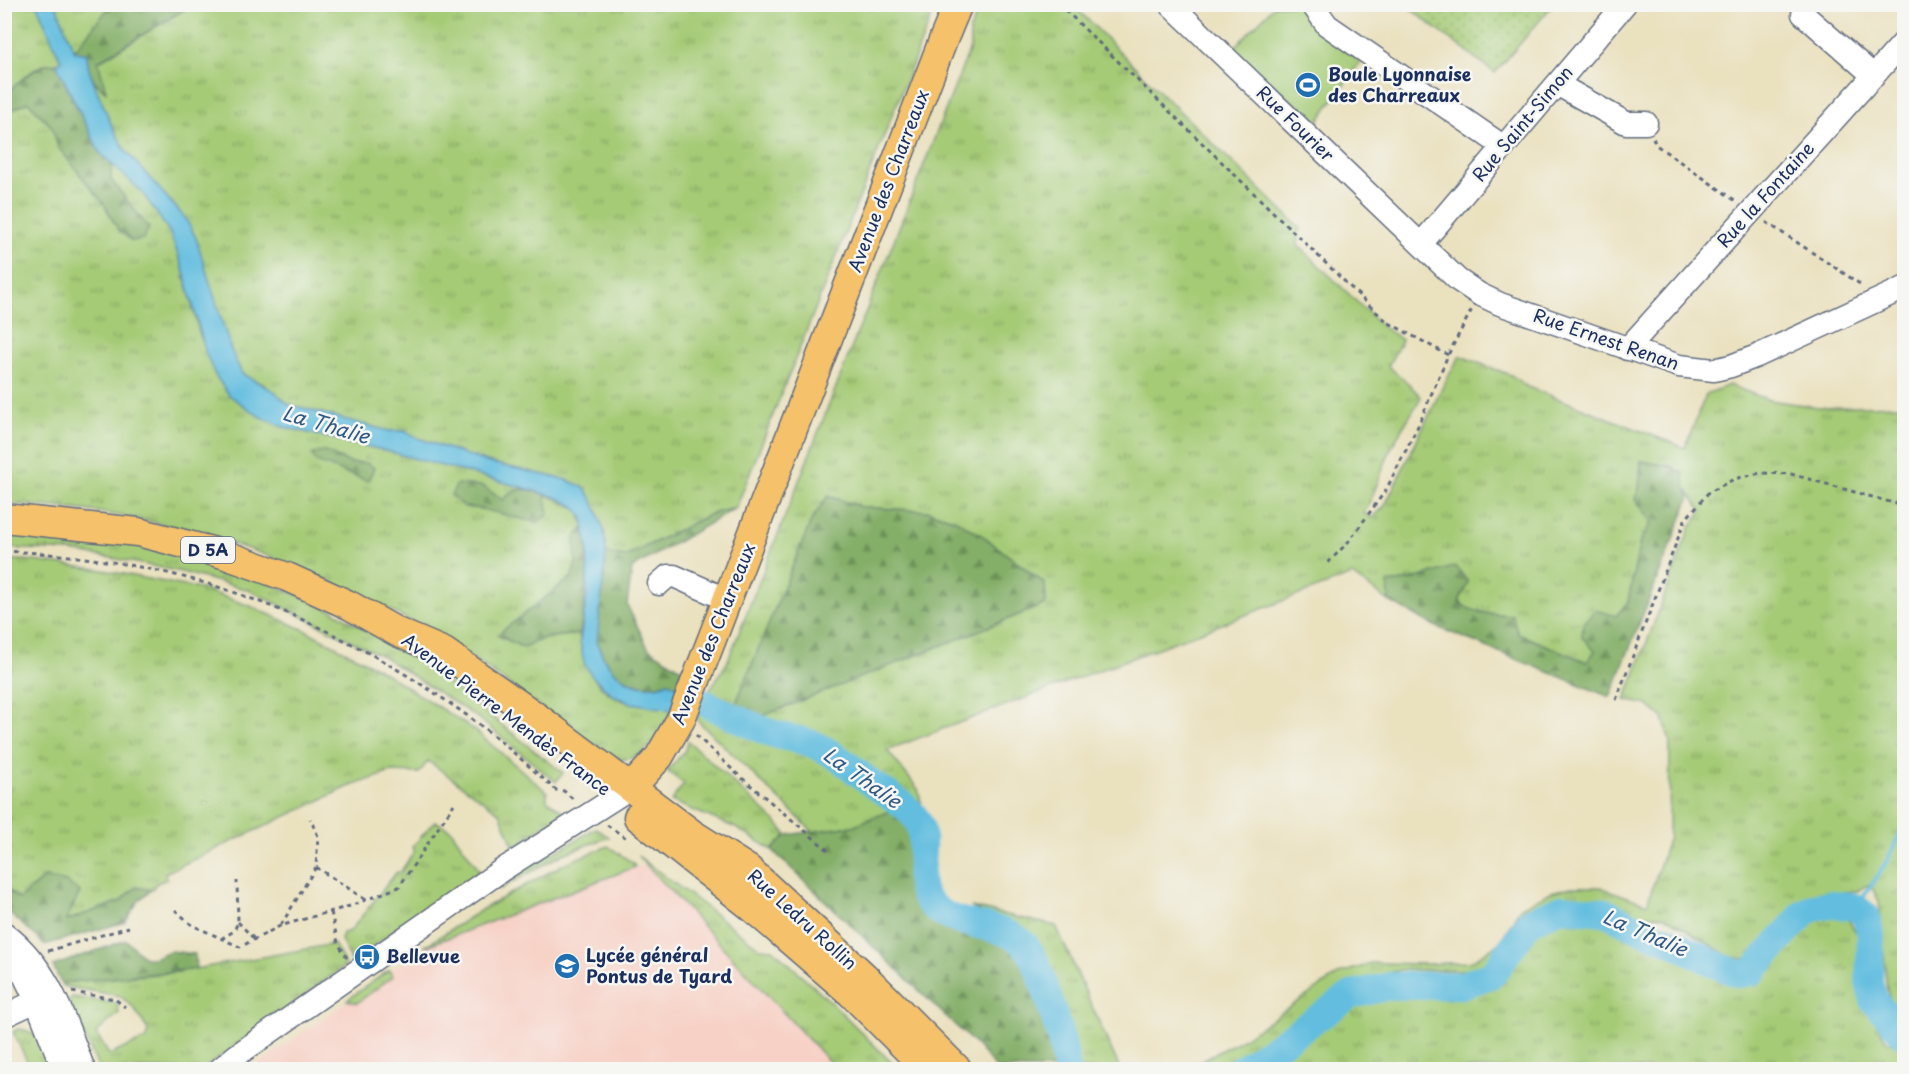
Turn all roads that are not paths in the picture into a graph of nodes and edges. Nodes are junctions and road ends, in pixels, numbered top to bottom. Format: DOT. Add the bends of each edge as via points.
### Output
graph roads {
  1 [pos="958,4"];
  2 [pos="1170,4"];
  3 [pos="1312,4"];
  4 [pos="1625,4"];
  5 [pos="1803,14"];
  6 [pos="1905,42"];
  7 [pos="1874,76"];
  8 [pos="1557,84"];
  9 [pos="1646,123"];
  10 [pos="1504,147"];
  11 [pos="1421,244"];
  12 [pos="1905,288"];
  13 [pos="1627,349"];
  14 [pos="4,518"];
  15 [pos="659,584"];
  16 [pos="728,600"];
  17 [pos="624,793"];
  18 [pos="4,933"];
  19 [pos="4,944"];
  20 [pos="45,997"];
  21 [pos="4,1016"];
  22 [pos="64,1070"];
  23 [pos="84,1070"];
  24 [pos="219,1070"];
  25 [pos="928,1070"];
  26 [pos="958,1070"];
  1 -- 16 [label="main road, Avenue des Charreaux"];
  2 -- 11 [label="street, Rue Fourier"];
  3 -- 10 [label="street" via="1327,25"];
  4 -- 8 [label="street, Rue Saint-Simon"];
  5 -- 7 [label="street"];
  6 -- 7 [label="street, Rue la Fontaine"];
  7 -- 13 [label="street, Rue la Fontaine"];
  8 -- 9 [label="street" via="1626,123"];
  8 -- 10 [label="street, Rue Saint-Simon"];
  10 -- 11 [label="street, Rue Saint-Simon"];
  11 -- 13 [label="street, Rue Ernest Renan" via="1458,280 1479,294"];
  12 -- 13 [label="street, Rue Ernest Renan" via="1757,356 1722,368 1679,366"];
  14 -- 17 [label="main road, Avenue Pierre Mendès France / D 5A" via="138,532 223,554 287,577 444,652 538,718"];
  15 -- 16 [label="street" via="674,576"];
  16 -- 17 [label="main road, Avenue des Charreaux" via="679,723 659,757"];
  17 -- 24 [label="street, Avenue des Charreaux" via="502,870"];
  17 -- 25 [label="main road, Rue Ledru Rollin" via="851,993"];
  17 -- 26 [label="main road, Rue Ledru Rollin" via="748,869"];
  18 -- 20 [label="street" via="34,960"];
  19 -- 20 [label="street"];
  20 -- 21 [label="street"];
  20 -- 22 [label="street"];
  20 -- 23 [label="street"];
}
